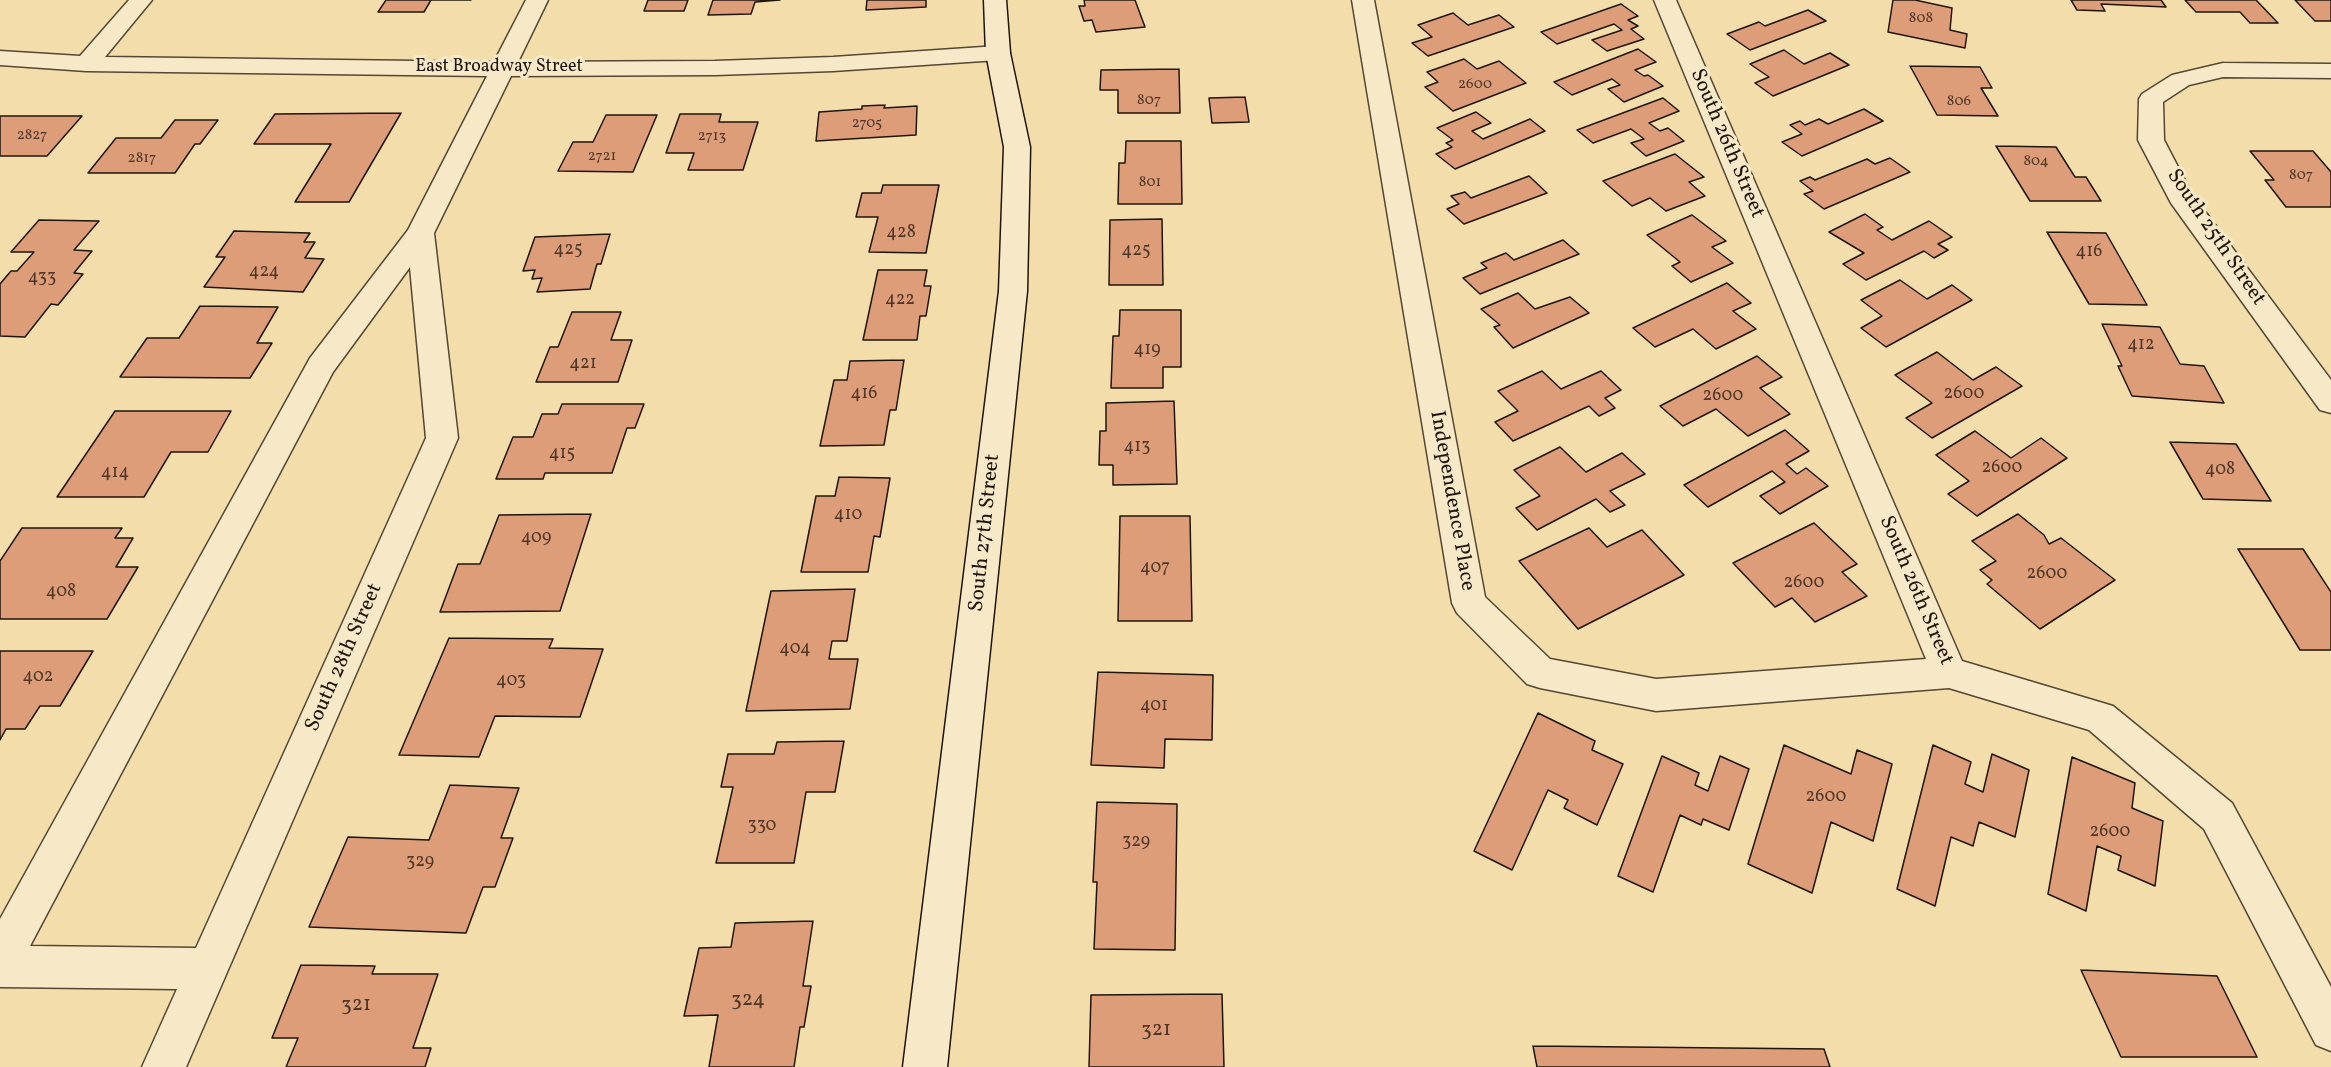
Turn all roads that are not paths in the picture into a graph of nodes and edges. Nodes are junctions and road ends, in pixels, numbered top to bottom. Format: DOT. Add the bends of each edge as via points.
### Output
graph roads {
  1 [pos="141,0"];
  2 [pos="537,0"];
  3 [pos="996,0"];
  4 [pos="1363,0"];
  5 [pos="1665,0"];
  6 [pos="998,53"];
  7 [pos="0,58"];
  8 [pos="86,64"];
  9 [pos="502,69"];
  10 [pos="2331,71"];
  11 [pos="420,233"];
  12 [pos="2331,402"];
  13 [pos="1949,674"];
  14 [pos="0,960"];
  15 [pos="0,966"];
  16 [pos="207,969"];
  17 [pos="2331,1030"];
  18 [pos="165,1067"];
  19 [pos="926,1067"];
  1 -- 8 [label="street"];
  2 -- 9 [label="street"];
  3 -- 6 [label="street, South 27th Street"];
  4 -- 13 [label="street, Independence Place" via="1469,603 1540,674 1656,695"];
  5 -- 13 [label="street, South 26th Street"];
  6 -- 9 [label="street, East Broadway Street" via="715,68"];
  6 -- 19 [label="street, South 27th Street" via="1017,147 1013,291"];
  7 -- 8 [label="street, East Broadway Street"];
  8 -- 9 [label="street, East Broadway Street"];
  9 -- 11 [label="street"];
  10 -- 12 [label="street, South 25th Street" via="2223,70 2181,80 2151,99 2151,140 2180,197"];
  11 -- 14 [label="street" via="321,366"];
  11 -- 16 [label="street, South 28th Street" via="442,438"];
  13 -- 17 [label="street, South 26th Street" via="2100,717 2218,816"];
  15 -- 16 [label="street"];
  16 -- 18 [label="street, South 28th Street"];
}
